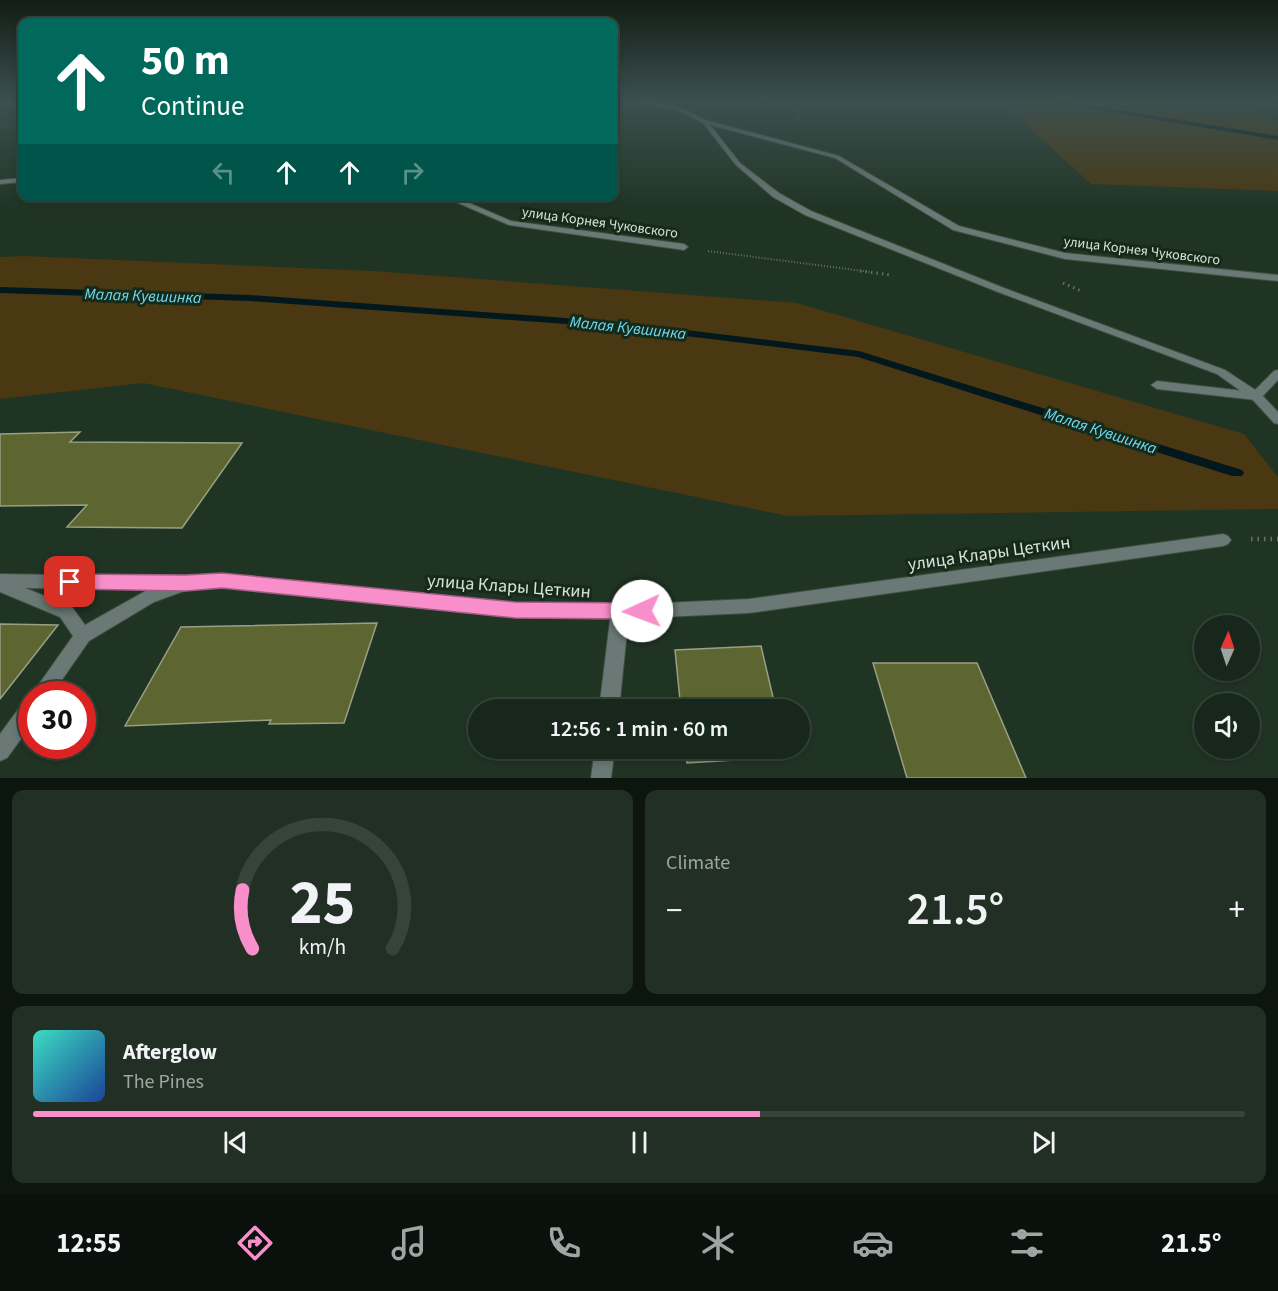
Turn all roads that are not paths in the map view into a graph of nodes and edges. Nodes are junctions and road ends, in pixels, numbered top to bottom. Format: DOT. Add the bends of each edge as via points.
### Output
graph roads {
  1 [pos="717,137"];
  2 [pos="761,137"];
  3 [pos="18,180"];
  4 [pos="0,182"];
  5 [pos="457,201"];
  6 [pos="684,247"];
  7 [pos="1278,278"];
  8 [pos="1278,373"];
  9 [pos="1157,385"];
  10 [pos="1256,396"];
  11 [pos="1278,420"];
  12 [pos="1223,540"];
  13 [pos="0,583"];
  14 [pos="186,583"];
  15 [pos="620,612"];
  16 [pos="83,636"];
  17 [pos="50,681"];
  18 [pos="610,699"];
  19 [pos="18,726"];
  20 [pos="0,751"];
  21 [pos="603,759"];
  22 [pos="601,778"];
  1 -- 10 [label="street" via="738,164 776,195 808,213 1221,372"];
  2 -- 7 [label="street, улица Корнея Чуковского" via="837,158 956,228 1065,256"];
  3 -- 4 [label="street"];
  5 -- 6 [label="street, улица Корнея Чуковского" via="509,223"];
  8 -- 10 [label="street"];
  9 -- 10 [label="street"];
  10 -- 11 [label="street"];
  12 -- 15 [label="street, улица Клары Цеткин" via="749,606"];
  13 -- 14 [label="street"];
  13 -- 16 [label="street" via="66,612"];
  14 -- 15 [label="street, улица Клары Цеткин" via="222,581 515,610"];
  14 -- 16 [label="street, улица Клары Цеткин" via="148,597"];
  15 -- 18 [label="street"];
  16 -- 17 [label="street"];
  19 -- 20 [label="street"];
  21 -- 22 [label="street"];
}
